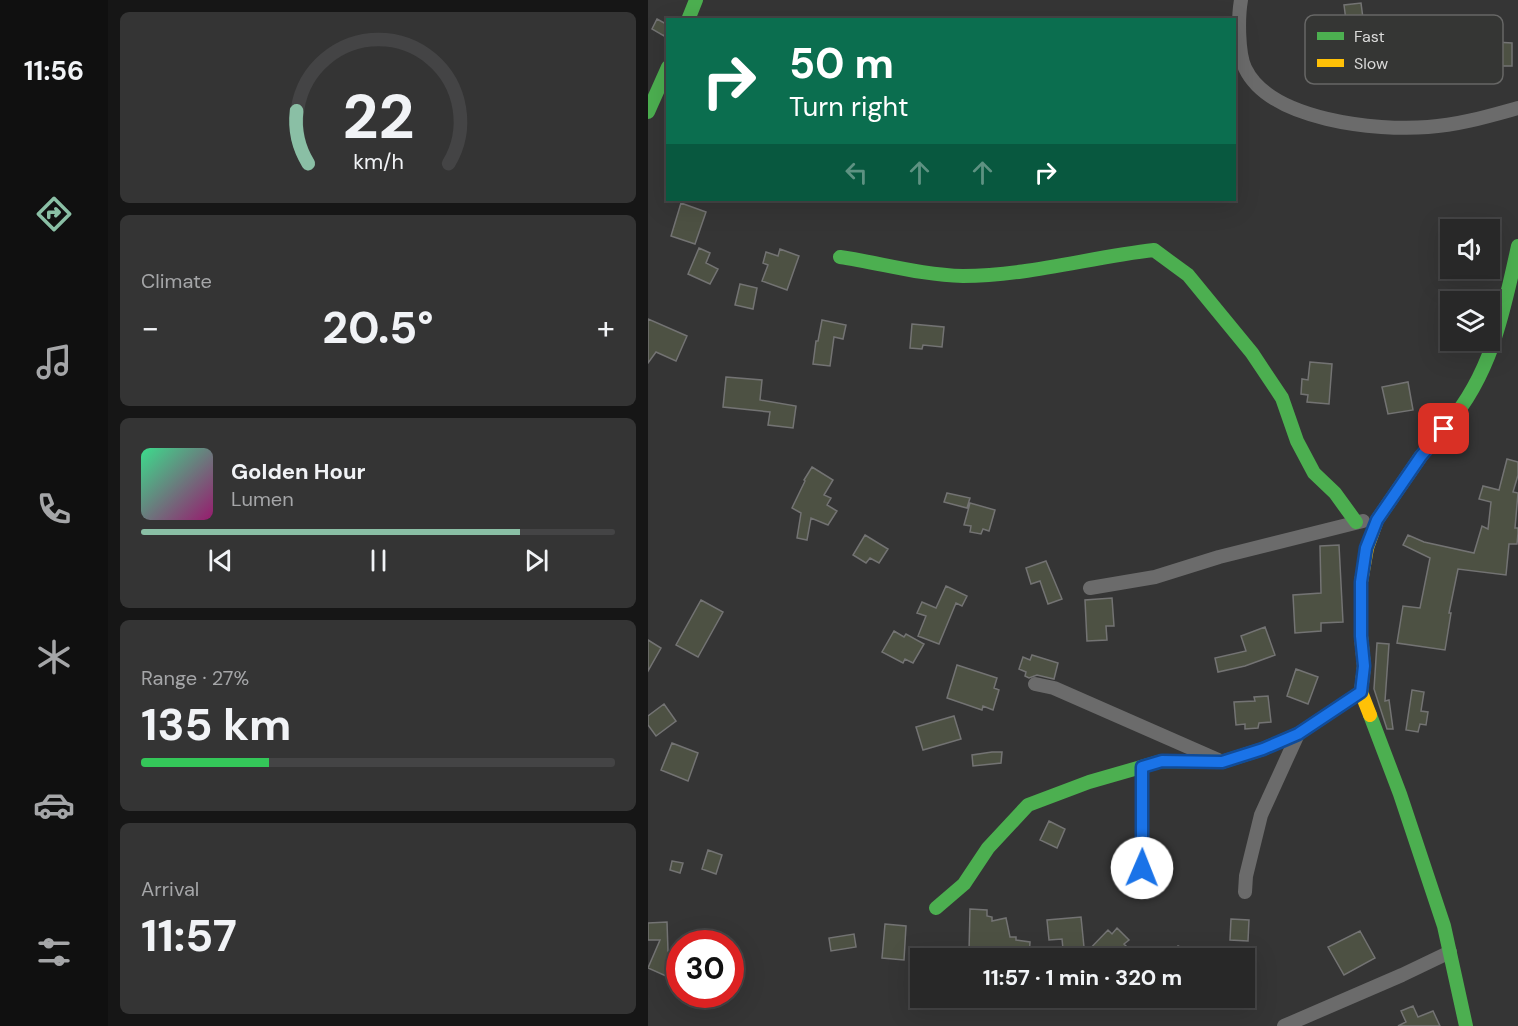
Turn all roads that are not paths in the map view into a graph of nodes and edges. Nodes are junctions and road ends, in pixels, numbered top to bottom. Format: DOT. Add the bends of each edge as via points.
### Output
graph roads {
  1 [pos="696,0"];
  2 [pos="1241,0"];
  3 [pos="689,18"];
  4 [pos="666,72"];
  5 [pos="1518,108"];
  6 [pos="648,112"];
  7 [pos="1518,246"];
  8 [pos="840,257"];
  9 [pos="1377,520"];
  10 [pos="1356,522"];
  11 [pos="1090,588"];
  12 [pos="1035,684"];
  13 [pos="1361,692"];
  14 [pos="1298,734"];
  15 [pos="1222,762"];
  16 [pos="1142,767"];
  17 [pos="1133,885"];
  18 [pos="1245,892"];
  19 [pos="936,908"];
  20 [pos="1450,952"];
  21 [pos="1284,1026"];
  22 [pos="1466,1026"];
  1 -- 3 [label="street"];
  2 -- 5 [label="street" via="1239,34 1245,68 1264,93 1284,105 1320,117 1377,128 1429,127"];
  4 -- 6 [label="street"];
  7 -- 9 [label="street" via="1501,322 1476,386"];
  8 -- 10 [label="street" via="929,273 979,276 1154,250 1188,275 1252,353 1282,398 1297,441 1314,473"];
  9 -- 10 [label="street"];
  9 -- 13 [label="street" via="1366,548 1361,582"];
  10 -- 11 [label="street" via="1155,577"];
  12 -- 15 [label="street" via="1054,688"];
  13 -- 14 [label="street"];
  13 -- 20 [label="street" via="1425,864"];
  14 -- 15 [label="street"];
  14 -- 18 [label="street" via="1261,814"];
  15 -- 16 [label="street" via="1162,761"];
  16 -- 17 [label="street" via="1142,868"];
  16 -- 19 [label="street" via="1028,804 988,848 964,884"];
  20 -- 21 [label="street"];
  20 -- 22 [label="street"];
}
